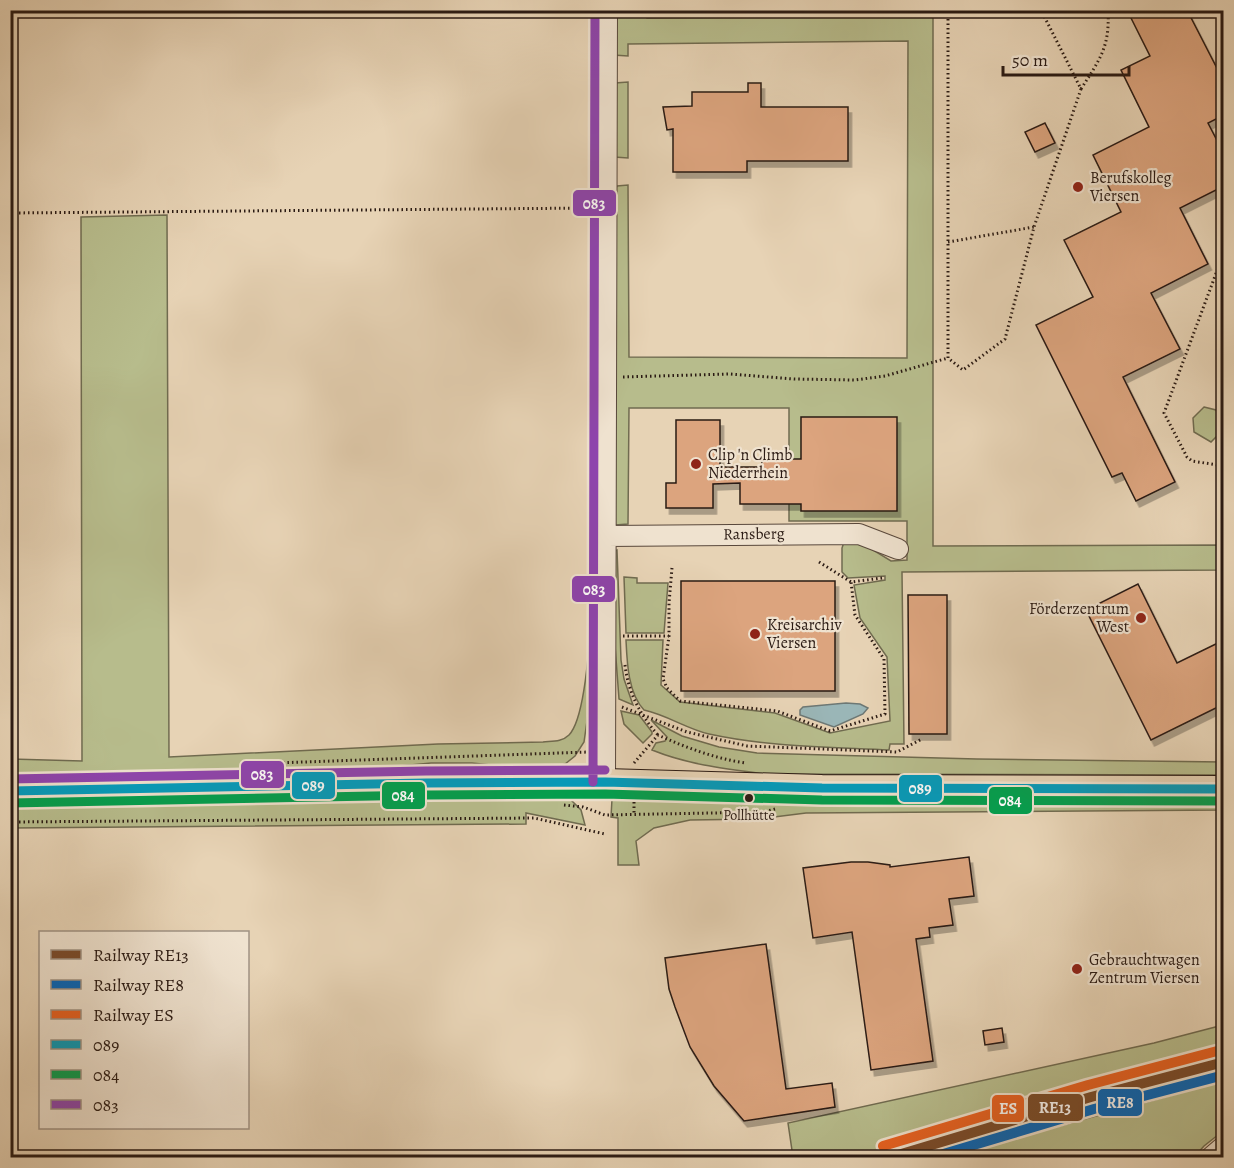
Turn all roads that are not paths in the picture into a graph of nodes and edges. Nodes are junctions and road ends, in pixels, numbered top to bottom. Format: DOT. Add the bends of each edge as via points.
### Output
graph roads {
  1 [pos="607,10"];
  2 [pos="606,536"];
  3 [pos="898,549"];
  4 [pos="605,782"];
  5 [pos="1224,789"];
  6 [pos="10,791"];
  7 [pos="1224,1146"];
  8 [pos="1210,1158"];
  1 -- 2 [label="street"];
  2 -- 3 [label="street, Ransberg" via="859,534"];
  2 -- 4 [label="street"];
  4 -- 5 [label="main road" via="822,788"];
  4 -- 6 [label="main road"];
  7 -- 8 [label="street"];
}
